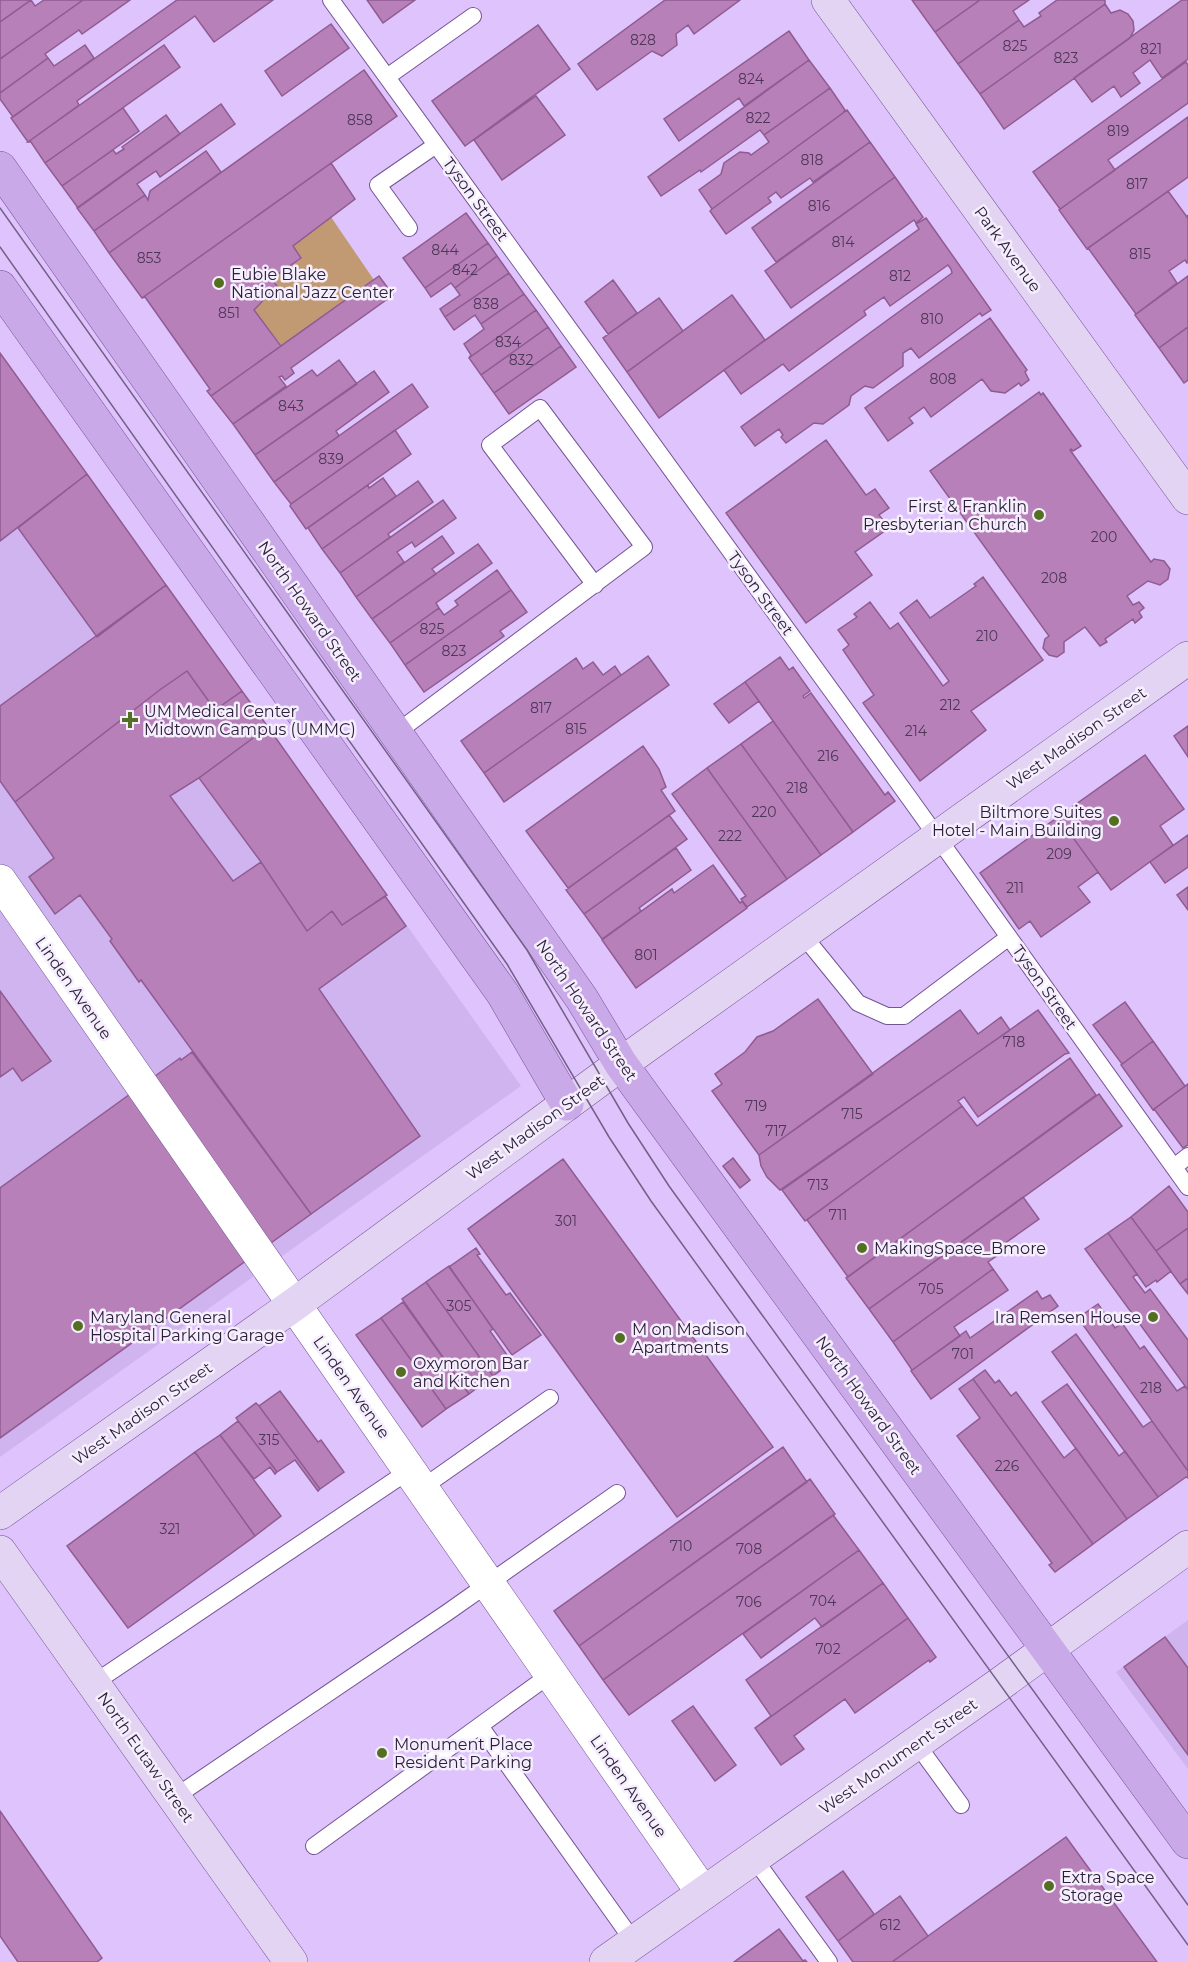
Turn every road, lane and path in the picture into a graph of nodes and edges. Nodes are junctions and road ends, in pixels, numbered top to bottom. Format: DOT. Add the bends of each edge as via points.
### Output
graph roads {
  1 [pos="331,0"];
  2 [pos="828,0"];
  3 [pos="473,16"];
  4 [pos="387,77"];
  5 [pos="436,145"];
  6 [pos="0,168"];
  7 [pos="409,228"];
  8 [pos="0,286"];
  9 [pos="1188,498"];
  10 [pos="595,585"];
  11 [pos="1188,658"];
  12 [pos="396,733"];
  13 [pos="937,837"];
  14 [pos="0,881"];
  15 [pos="802,934"];
  16 [pos="1009,937"];
  17 [pos="621,1064"];
  18 [pos="567,1104"];
  19 [pos="1188,1156"];
  20 [pos="1174,1167"];
  21 [pos="1188,1187"];
  22 [pos="295,1304"];
  23 [pos="550,1398"];
  24 [pos="416,1479"];
  25 [pos="618,1493"];
  26 [pos="0,1513"];
  27 [pos="0,1552"];
  28 [pos="1186,1553"];
  29 [pos="489,1584"];
  30 [pos="1047,1650"];
  31 [pos="551,1674"];
  32 [pos="94,1683"];
  33 [pos="480,1726"];
  34 [pos="916,1743"];
  35 [pos="175,1797"];
  36 [pos="961,1805"];
  37 [pos="1188,1842"];
  38 [pos="314,1846"];
  39 [pos="753,1857"];
  40 [pos="703,1893"];
  41 [pos="634,1942"];
  42 [pos="291,1962"];
  43 [pos="606,1962"];
  44 [pos="829,1962"];
  1 -- 4 [label="lane, Tyson Street"];
  2 -- 9 [label="street, Park Avenue"];
  3 -- 4 [label="lane"];
  4 -- 5 [label="lane, Tyson Street"];
  5 -- 7 [label="lane" via="378,185"];
  5 -- 13 [label="lane, Tyson Street"];
  6 -- 12 [label="main road, North Howard Street"];
  8 -- 18 [label="main road" via="503,994"];
  10 -- 10 [label="lane" via="644,548 540,408 490,445"];
  10 -- 12 [label="lane"];
  11 -- 13 [label="street, West Madison Street"];
  12 -- 17 [label="main road, North Howard Street" via="582,999"];
  13 -- 15 [label="street, West Madison Street"];
  13 -- 16 [label="lane, Tyson Street"];
  14 -- 22 [label="street, Linden Avenue"];
  15 -- 16 [label="lane" via="858,1003 887,1016 904,1016"];
  15 -- 17 [label="street, West Madison Street"];
  16 -- 20 [label="lane, Tyson Street"];
  17 -- 18 [label="street, West Madison Street"];
  17 -- 30 [label="main road, North Howard Street"];
  18 -- 22 [label="street, West Madison Street"];
  19 -- 20 [label="lane"];
  20 -- 21 [label="lane, Tyson Street"];
  22 -- 24 [label="street, Linden Avenue"];
  22 -- 26 [label="street, West Madison Street"];
  23 -- 24 [label="lane"];
  24 -- 29 [label="street, Linden Avenue"];
  24 -- 32 [label="lane"];
  25 -- 29 [label="lane"];
  27 -- 32 [label="street, North Eutaw Street"];
  28 -- 30 [label="street, West Monument Street"];
  29 -- 31 [label="street, Linden Avenue"];
  29 -- 35 [label="lane"];
  30 -- 34 [label="street, West Monument Street"];
  30 -- 37 [label="main road, North Howard Street"];
  31 -- 33 [label="lane"];
  31 -- 40 [label="street, Linden Avenue"];
  32 -- 35 [label="street, North Eutaw Street"];
  33 -- 38 [label="lane"];
  33 -- 41 [label="lane"];
  34 -- 36 [label="lane"];
  34 -- 39 [label="street, West Monument Street"];
  35 -- 42 [label="street, North Eutaw Street"];
  39 -- 40 [label="street, West Monument Street"];
  39 -- 44 [label="lane"];
  40 -- 41 [label="street, West Monument Street"];
  41 -- 43 [label="street, West Monument Street"];
}
